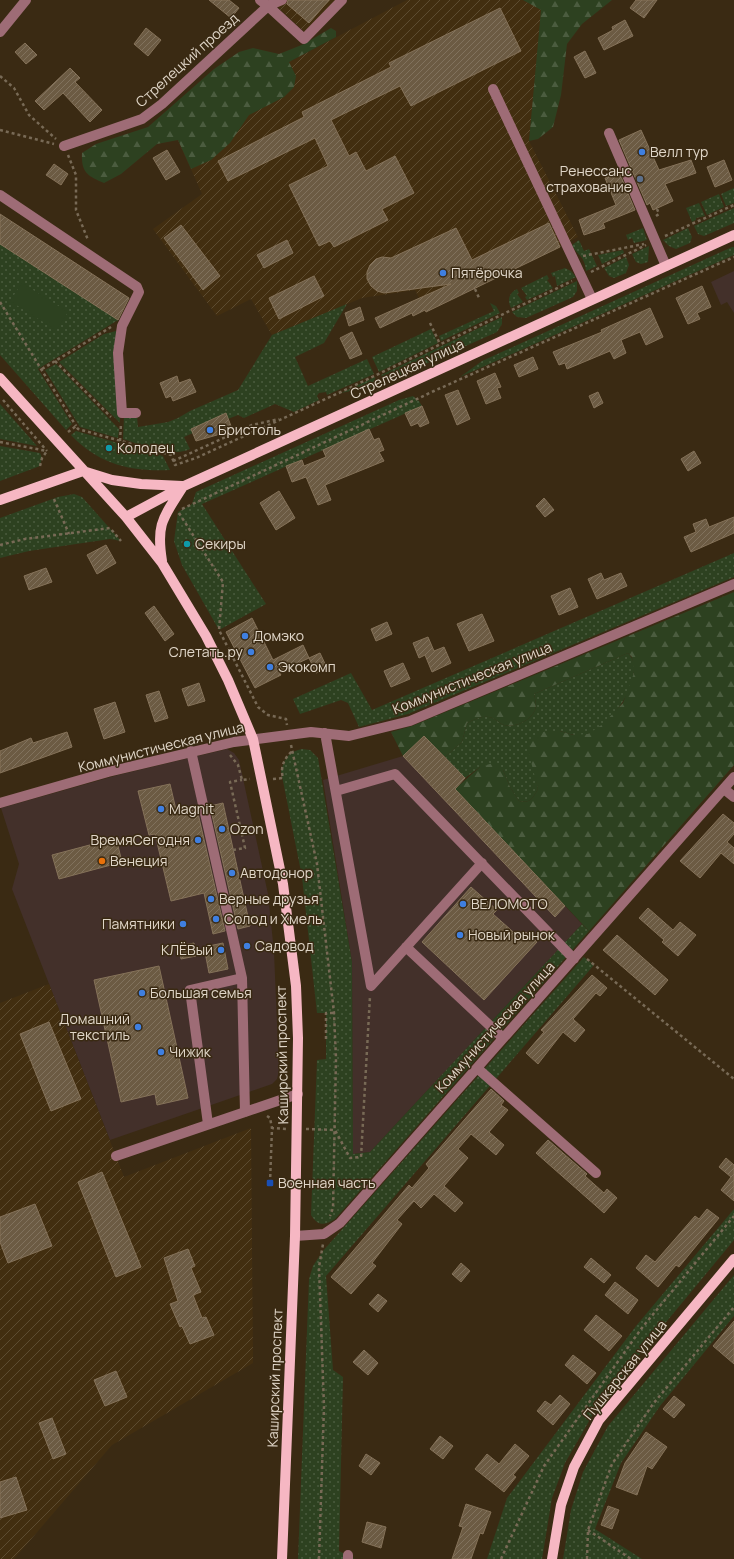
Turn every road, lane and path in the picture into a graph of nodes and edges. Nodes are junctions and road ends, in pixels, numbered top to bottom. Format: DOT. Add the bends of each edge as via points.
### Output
graph roads {
  1 [pos="26,0"];
  2 [pos="282,0"];
  3 [pos="342,0"];
  4 [pos="264,3"];
  5 [pos="0,32"];
  6 [pos="0,76"];
  7 [pos="493,89"];
  8 [pos="0,130"];
  9 [pos="609,133"];
  10 [pos="64,146"];
  11 [pos="0,196"];
  12 [pos="734,205"];
  13 [pos="734,235"];
  14 [pos="662,238"];
  15 [pos="592,255"];
  16 [pos="734,256"];
  17 [pos="93,258"];
  18 [pos="666,266"];
  19 [pos="587,274"];
  20 [pos="576,279"];
  21 [pos="475,289"];
  22 [pos="592,299"];
  23 [pos="480,300"];
  24 [pos="0,302"];
  25 [pos="430,322"];
  26 [pos="122,326"];
  27 [pos="440,344"];
  28 [pos="55,361"];
  29 [pos="42,369"];
  30 [pos="0,378"];
  31 [pos="0,397"];
  32 [pos="136,413"];
  33 [pos="286,417"];
  34 [pos="76,426"];
  35 [pos="121,428"];
  36 [pos="68,432"];
  37 [pos="121,432"];
  38 [pos="120,441"];
  39 [pos="0,442"];
  40 [pos="47,451"];
  41 [pos="174,461"];
  42 [pos="40,466"];
  43 [pos="83,471"];
  44 [pos="184,486"];
  45 [pos="54,499"];
  46 [pos="0,500"];
  47 [pos="178,512"];
  48 [pos="126,517"];
  49 [pos="69,534"];
  50 [pos="121,541"];
  51 [pos="0,545"];
  52 [pos="162,563"];
  53 [pos="734,584"];
  54 [pos="325,733"];
  55 [pos="252,739"];
  56 [pos="191,751"];
  57 [pos="734,777"];
  58 [pos="242,780"];
  59 [pos="724,789"];
  60 [pos="336,791"];
  61 [pos="734,797"];
  62 [pos="0,803"];
  63 [pos="233,850"];
  64 [pos="482,864"];
  65 [pos="406,947"];
  66 [pos="576,955"];
  67 [pos="242,978"];
  68 [pos="371,986"];
  69 [pos="334,1013"];
  70 [pos="503,1038"];
  71 [pos="326,1039"];
  72 [pos="477,1068"];
  73 [pos="734,1079"];
  74 [pos="298,1094"];
  75 [pos="245,1112"];
  76 [pos="208,1124"];
  77 [pos="334,1130"];
  78 [pos="116,1156"];
  79 [pos="596,1173"];
  80 [pos="734,1216"];
  81 [pos="295,1236"];
  82 [pos="734,1259"];
  83 [pos="734,1307"];
  84 [pos="588,1530"];
  85 [pos="282,1559"];
  86 [pos="501,1559"];
  87 [pos="552,1559"];
  88 [pos="587,1559"];
  89 [pos="632,1559"];
  1 -- 5 [label="street"];
  2 -- 4 [label="street, Стрелецкий проезд"];
  3 -- 4 [label="street" via="304,39"];
  4 -- 10 [label="street, Стрелецкий проезд" via="162,104 142,119"];
  6 -- 10 [label="path" via="14,88 29,115"];
  7 -- 22 [label="street"];
  8 -- 10 [label="path"];
  9 -- 18 [label="street"];
  10 -- 17 [label="path" via="76,175 76,210 87,235"];
  11 -- 17 [label="street"];
  12 -- 14 [label="path"];
  13 -- 18 [label="main road, Стрелецкая улица"];
  15 -- 19 [label="path" via="644,243 647,245"];
  16 -- 47 [label="path" via="430,393"];
  17 -- 26 [label="street" via="137,287 139,292"];
  18 -- 22 [label="main road, Стрелецкая улица"];
  20 -- 27 [label="path"];
  21 -- 23 [label="path"];
  22 -- 44 [label="main road, Стрелецкая улица"];
  24 -- 29 [label="path"];
  25 -- 27 [label="path"];
  26 -- 28 [label="path" via="112,327"];
  26 -- 32 [label="street" via="118,353 122,413"];
  27 -- 33 [label="path"];
  28 -- 29 [label="path"];
  28 -- 35 [label="path"];
  29 -- 34 [label="path"];
  30 -- 43 [label="main road"];
  31 -- 40 [label="path"];
  33 -- 41 [label="path" via="252,425"];
  33 -- 41 [label="path" via="196,458 176,465"];
  34 -- 36 [label="path"];
  34 -- 38 [label="path" via="78,429"];
  37 -- 38 [label="path"];
  38 -- 41 [label="path" via="171,455"];
  39 -- 40 [label="path"];
  40 -- 42 [label="path"];
  43 -- 44 [label="main road, Стрелецкая улица" via="112,480"];
  43 -- 46 [label="main road"];
  43 -- 48 [label="main road, Каширский проспект"];
  44 -- 48 [label="main road"];
  44 -- 52 [label="main road" via="161,521 159,543"];
  45 -- 49 [label="path"];
  48 -- 52 [label="main road, Каширский проспект"];
  49 -- 50 [label="path" via="110,528"];
  49 -- 51 [label="path"];
  52 -- 55 [label="main road, Каширский проспект" via="206,636 228,680"];
  53 -- 54 [label="street, Коммунистическая улица" via="410,721 349,736"];
  54 -- 55 [label="street, Коммунистическая улица" via="311,732"];
  54 -- 60 [label="street"];
  55 -- 56 [label="street, Коммунистическая улица"];
  55 -- 74 [label="main road, Каширский проспект" via="282,884 296,986"];
  56 -- 62 [label="street, Коммунистическая улица"];
  56 -- 67 [label="street"];
  57 -- 59 [label="street, Коммунистическая улица"];
  58 -- 63 [label="path" via="230,782 245,848"];
  59 -- 61 [label="street"];
  59 -- 66 [label="street, Коммунистическая улица"];
  60 -- 64 [label="street" via="395,774"];
  60 -- 68 [label="street"];
  64 -- 65 [label="street"];
  64 -- 66 [label="street"];
  65 -- 68 [label="street"];
  65 -- 70 [label="street"];
  66 -- 70 [label="street, Коммунистическая улица"];
  66 -- 73 [label="path"];
  67 -- 75 [label="street"];
  67 -- 76 [label="street" via="190,990"];
  68 -- 77 [label="path" via="361,1157 350,1158"];
  69 -- 71 [label="path" via="326,1013"];
  70 -- 72 [label="street, Коммунистическая улица"];
  72 -- 79 [label="street"];
  72 -- 81 [label="street, Коммунистическая улица" via="340,1222 324,1234"];
  74 -- 75 [label="street"];
  74 -- 81 [label="main road, Каширский проспект"];
  75 -- 76 [label="street"];
  76 -- 78 [label="street"];
  80 -- 86 [label="path" via="641,1329 544,1466"];
  81 -- 85 [label="main road, Каширский проспект"];
  82 -- 87 [label="main road, Пушкарская улица" via="599,1420 574,1467 561,1505"];
  83 -- 84 [label="path" via="653,1404 612,1464"];
  84 -- 88 [label="path"];
  84 -- 89 [label="path"];
}
